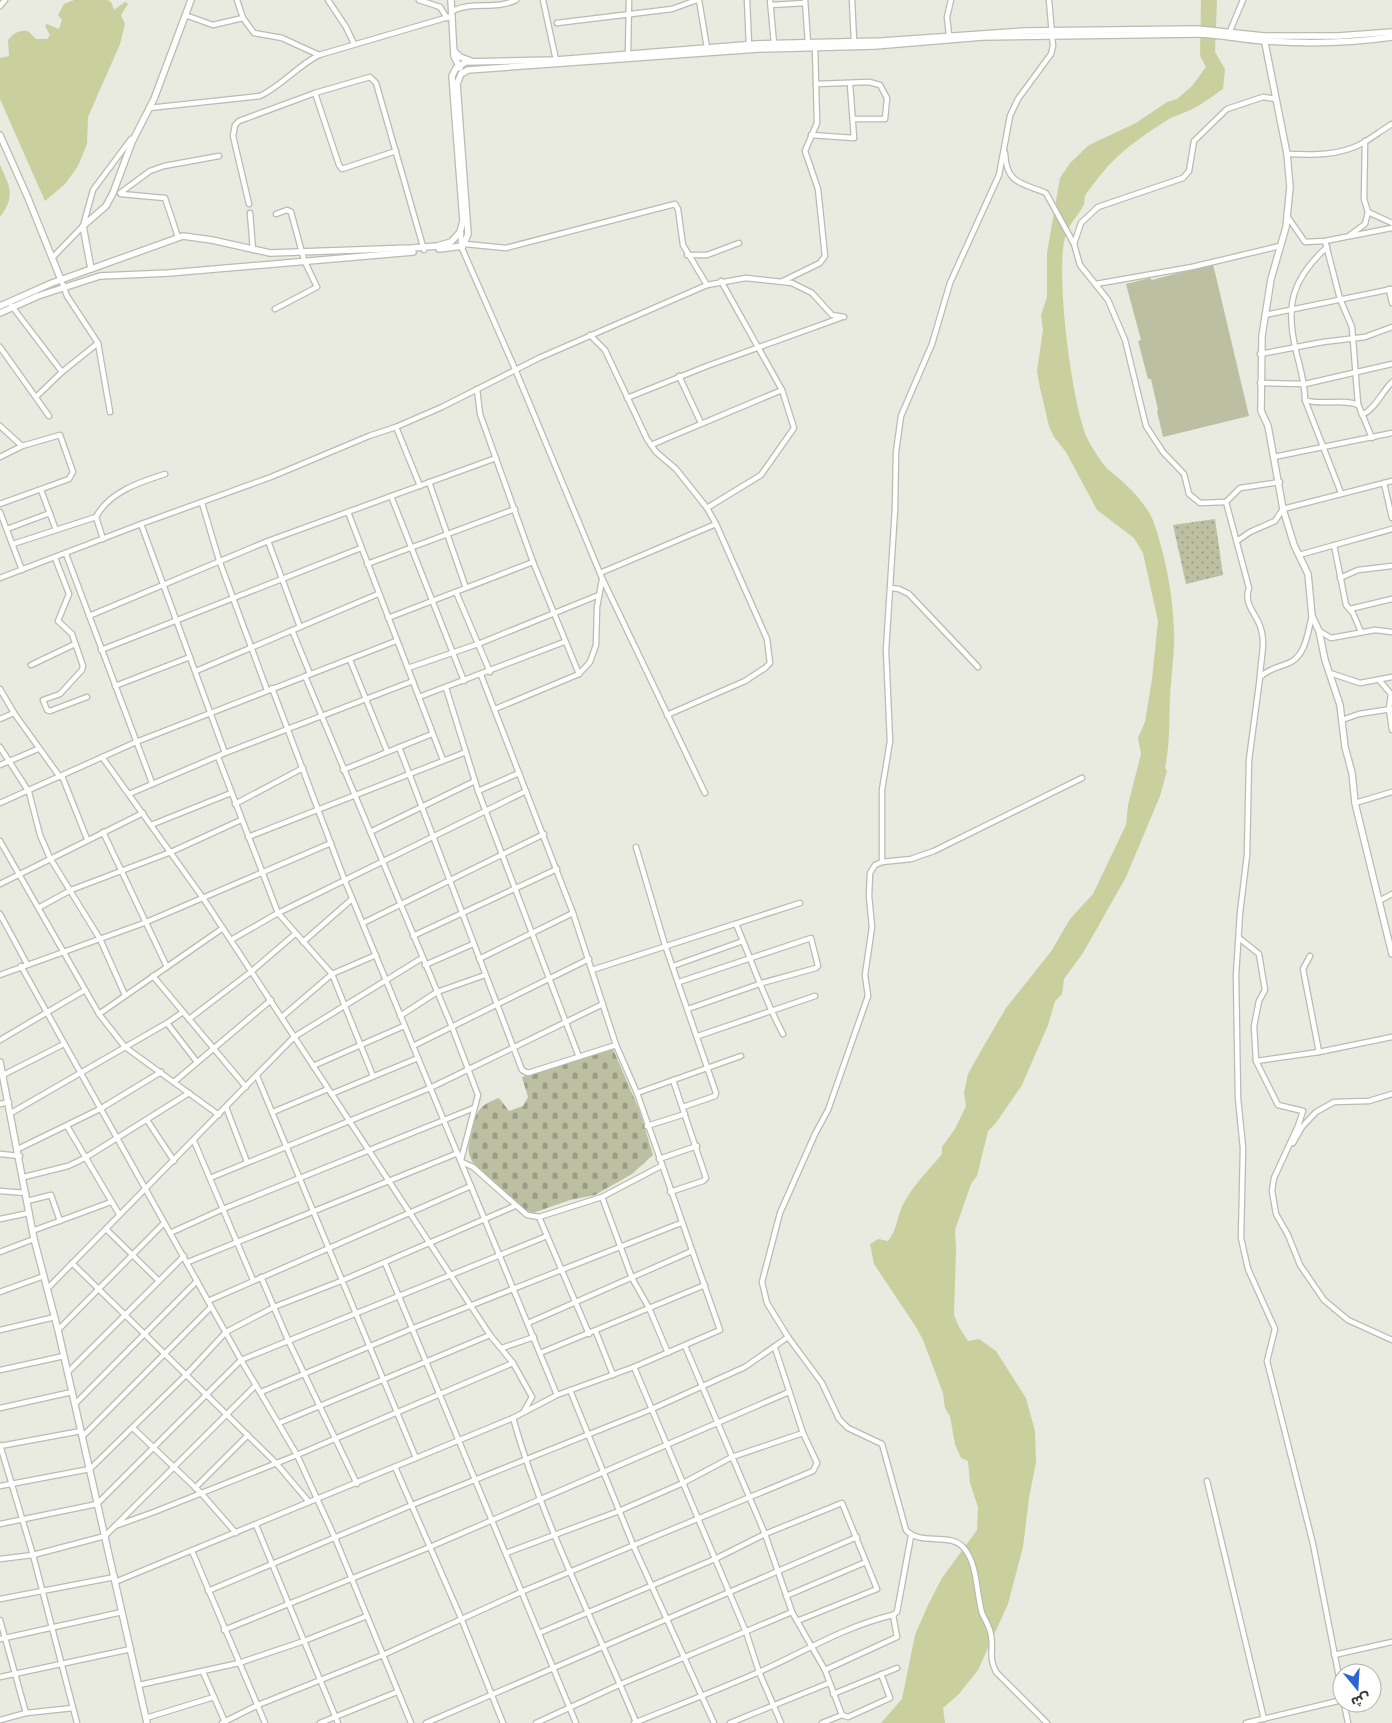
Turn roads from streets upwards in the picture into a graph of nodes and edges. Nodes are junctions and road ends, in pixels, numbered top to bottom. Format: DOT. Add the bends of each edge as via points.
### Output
graph roads {
  1 [pos="5,0"];
  2 [pos="191,0"];
  3 [pos="236,0"];
  4 [pos="328,0"];
  5 [pos="419,0"];
  6 [pos="452,0"];
  7 [pos="516,0"];
  8 [pos="543,0"];
  9 [pos="698,0"];
  10 [pos="747,0"];
  11 [pos="752,0"];
  12 [pos="852,0"];
  13 [pos="951,0"];
  14 [pos="1048,0"];
  15 [pos="1243,0"];
  16 [pos="628,1"];
  17 [pos="805,1"];
  18 [pos="770,2"];
  19 [pos="0,6"];
  20 [pos="628,14"];
  21 [pos="186,15"];
  22 [pos="451,15"];
  23 [pos="243,18"];
  24 [pos="558,23"];
  25 [pos="1230,31"];
  26 [pos="1217,32"];
  27 [pos="1392,32"];
  28 [pos="1052,34"];
  29 [pos="949,35"];
  30 [pos="1392,36"];
  31 [pos="1264,39"];
  32 [pos="854,42"];
  33 [pos="808,43"];
  34 [pos="354,44"];
  35 [pos="749,44"];
  36 [pos="774,44"];
  37 [pos="815,45"];
  38 [pos="707,48"];
  39 [pos="719,49"];
  40 [pos="454,51"];
  41 [pos="320,55"];
  42 [pos="628,55"];
  43 [pos="609,58"];
  44 [pos="556,60"];
  45 [pos="473,61"];
  46 [pos="459,65"];
  47 [pos="462,72"];
  48 [pos="816,84"];
  49 [pos="850,84"];
  50 [pos="315,93"];
  51 [pos="1276,99"];
  52 [pos="149,108"];
  53 [pos="854,120"];
  54 [pos="1392,124"];
  55 [pos="137,132"];
  56 [pos="0,135"];
  57 [pos="811,135"];
  58 [pos="1005,138"];
  59 [pos="1366,141"];
  60 [pos="460,150"];
  61 [pos="396,151"];
  62 [pos="1287,154"];
  63 [pos="219,156"];
  64 [pos="117,193"];
  65 [pos="249,204"];
  66 [pos="1368,212"];
  67 [pos="250,214"];
  68 [pos="276,214"];
  69 [pos="1287,216"];
  70 [pos="1392,223"];
  71 [pos="83,226"];
  72 [pos="462,227"];
  73 [pos="1392,228"];
  74 [pos="1348,236"];
  75 [pos="178,237"];
  76 [pos="1325,241"];
  77 [pos="739,243"];
  78 [pos="1074,244"];
  79 [pos="463,245"];
  80 [pos="1280,246"];
  81 [pos="1327,247"];
  82 [pos="423,249"];
  83 [pos="253,250"];
  84 [pos="302,252"];
  85 [pos="368,252"];
  86 [pos="687,255"];
  87 [pos="53,258"];
  88 [pos="304,260"];
  89 [pos="109,262"];
  90 [pos="91,269"];
  91 [pos="113,275"];
  92 [pos="92,278"];
  93 [pos="61,280"];
  94 [pos="721,281"];
  95 [pos="783,281"];
  96 [pos="1096,284"];
  97 [pos="707,285"];
  98 [pos="63,287"];
  99 [pos="1390,289"];
  100 [pos="36,293"];
  101 [pos="1340,299"];
  102 [pos="1392,304"];
  103 [pos="11,305"];
  104 [pos="0,306"];
  105 [pos="275,309"];
  106 [pos="1289,310"];
  107 [pos="0,313"];
  108 [pos="1265,315"];
  109 [pos="1392,327"];
  110 [pos="590,335"];
  111 [pos="1354,339"];
  112 [pos="98,343"];
  113 [pos="0,347"];
  114 [pos="759,348"];
  115 [pos="1296,348"];
  116 [pos="1260,354"];
  117 [pos="1392,364"];
  118 [pos="516,369"];
  119 [pos="1355,371"];
  120 [pos="62,372"];
  121 [pos="679,376"];
  122 [pos="1392,382"];
  123 [pos="1260,383"];
  124 [pos="1305,384"];
  125 [pos="477,389"];
  126 [pos="782,390"];
  127 [pos="37,396"];
  128 [pos="627,398"];
  129 [pos="1305,400"];
  130 [pos="1358,404"];
  131 [pos="110,412"];
  132 [pos="49,416"];
  133 [pos="701,424"];
  134 [pos="0,426"];
  135 [pos="396,427"];
  136 [pos="1392,433"];
  137 [pos="1372,438"];
  138 [pos="651,445"];
  139 [pos="22,446"];
  140 [pos="1322,448"];
  141 [pos="0,456"];
  142 [pos="496,458"];
  143 [pos="1274,458"];
  144 [pos="165,474"];
  145 [pos="1392,481"];
  146 [pos="428,482"];
  147 [pos="1280,482"];
  148 [pos="1384,483"];
  149 [pos="420,486"];
  150 [pos="41,490"];
  151 [pos="1341,493"];
  152 [pos="391,496"];
  153 [pos="1226,502"];
  154 [pos="202,503"];
  155 [pos="0,504"];
  156 [pos="707,508"];
  157 [pos="515,509"];
  158 [pos="1283,510"];
  159 [pos="0,512"];
  160 [pos="348,512"];
  161 [pos="50,514"];
  162 [pos="96,517"];
  163 [pos="1392,518"];
  164 [pos="141,524"];
  165 [pos="716,524"];
  166 [pos="7,529"];
  167 [pos="1392,529"];
  168 [pos="56,530"];
  169 [pos="447,535"];
  170 [pos="103,539"];
  171 [pos="268,541"];
  172 [pos="1236,541"];
  173 [pos="13,544"];
  174 [pos="1334,545"];
  175 [pos="362,548"];
  176 [pos="412,548"];
  177 [pos="66,554"];
  178 [pos="1299,555"];
  179 [pos="55,558"];
  180 [pos="219,560"];
  181 [pos="533,562"];
  182 [pos="367,564"];
  183 [pos="1392,566"];
  184 [pos="22,570"];
  185 [pos="600,573"];
  186 [pos="0,578"];
  187 [pos="282,578"];
  188 [pos="1340,578"];
  189 [pos="602,579"];
  190 [pos="163,584"];
  191 [pos="466,588"];
  192 [pos="891,588"];
  193 [pos="456,592"];
  194 [pos="378,594"];
  195 [pos="599,595"];
  196 [pos="232,598"];
  197 [pos="1392,599"];
  198 [pos="432,602"];
  199 [pos="1350,609"];
  200 [pos="554,614"];
  201 [pos="89,616"];
  202 [pos="1312,616"];
  203 [pos="388,618"];
  204 [pos="177,620"];
  205 [pos="300,627"];
  206 [pos="292,630"];
  207 [pos="1319,630"];
  208 [pos="1361,632"];
  209 [pos="1392,632"];
  210 [pos="396,641"];
  211 [pos="564,642"];
  212 [pos="75,644"];
  213 [pos="478,644"];
  214 [pos="251,648"];
  215 [pos="101,650"];
  216 [pos="452,654"];
  217 [pos="190,656"];
  218 [pos="350,660"];
  219 [pos="32,665"];
  220 [pos="978,667"];
  221 [pos="408,668"];
  222 [pos="196,671"];
  223 [pos="490,672"];
  224 [pos="1330,673"];
  225 [pos="579,674"];
  226 [pos="308,675"];
  227 [pos="481,675"];
  228 [pos="1260,677"];
  229 [pos="1392,677"];
  230 [pos="413,681"];
  231 [pos="1380,681"];
  232 [pos="464,682"];
  233 [pos="115,686"];
  234 [pos="446,688"];
  235 [pos="0,689"];
  236 [pos="270,689"];
  237 [pos="60,694"];
  238 [pos="88,697"];
  239 [pos="419,697"];
  240 [pos="366,698"];
  241 [pos="64,706"];
  242 [pos="495,709"];
  243 [pos="1391,709"];
  244 [pos="210,712"];
  245 [pos="14,714"];
  246 [pos="668,715"];
  247 [pos="321,716"];
  248 [pos="0,719"];
  249 [pos="1342,720"];
  250 [pos="287,729"];
  251 [pos="1392,730"];
  252 [pos="432,734"];
  253 [pos="136,742"];
  254 [pos="0,747"];
  255 [pos="399,747"];
  256 [pos="38,749"];
  257 [pos="387,751"];
  258 [pos="466,752"];
  259 [pos="225,753"];
  260 [pos="102,757"];
  261 [pos="218,757"];
  262 [pos="442,760"];
  263 [pos="8,762"];
  264 [pos="0,765"];
  265 [pos="303,768"];
  266 [pos="342,770"];
  267 [pos="519,773"];
  268 [pos="410,774"];
  269 [pos="61,777"];
  270 [pos="1082,778"];
  271 [pos="475,781"];
  272 [pos="152,783"];
  273 [pos="478,791"];
  274 [pos="526,791"];
  275 [pos="29,792"];
  276 [pos="1392,792"];
  277 [pos="231,793"];
  278 [pos="705,793"];
  279 [pos="129,794"];
  280 [pos="353,794"];
  281 [pos="0,803"];
  282 [pos="1355,803"];
  283 [pos="235,804"];
  284 [pos="421,806"];
  285 [pos="319,808"];
  286 [pos="486,811"];
  287 [pos="142,813"];
  288 [pos="241,820"];
  289 [pos="151,825"];
  290 [pos="103,832"];
  291 [pos="370,832"];
  292 [pos="544,834"];
  293 [pos="248,837"];
  294 [pos="434,838"];
  295 [pos="87,839"];
  296 [pos="0,841"];
  297 [pos="331,843"];
  298 [pos="636,847"];
  299 [pos="3,851"];
  300 [pos="171,852"];
  301 [pos="502,854"];
  302 [pos="50,858"];
  303 [pos="882,862"];
  304 [pos="382,863"];
  305 [pos="557,869"];
  306 [pos="120,871"];
  307 [pos="261,872"];
  308 [pos="20,874"];
  309 [pos="449,880"];
  310 [pos="345,881"];
  311 [pos="0,884"];
  312 [pos="516,888"];
  313 [pos="71,890"];
  314 [pos="1392,894"];
  315 [pos="203,898"];
  316 [pos="352,898"];
  317 [pos="1379,901"];
  318 [pos="400,904"];
  319 [pos="800,904"];
  320 [pos="40,907"];
  321 [pos="278,913"];
  322 [pos="573,913"];
  323 [pos="0,914"];
  324 [pos="462,914"];
  325 [pos="144,923"];
  326 [pos="363,923"];
  327 [pos="736,924"];
  328 [pos="223,928"];
  329 [pos="532,933"];
  330 [pos="295,934"];
  331 [pos="413,936"];
  332 [pos="1239,938"];
  333 [pos="100,939"];
  334 [pos="231,940"];
  335 [pos="1391,940"];
  336 [pos="744,941"];
  337 [pos="303,942"];
  338 [pos="473,944"];
  339 [pos="665,945"];
  340 [pos="63,952"];
  341 [pos="1392,954"];
  342 [pos="376,955"];
  343 [pos="1310,956"];
  344 [pos="751,957"];
  345 [pos="422,958"];
  346 [pos="479,959"];
  347 [pos="589,959"];
  348 [pos="27,964"];
  349 [pos="425,964"];
  350 [pos="21,966"];
  351 [pos="673,966"];
  352 [pos="167,967"];
  353 [pos="592,970"];
  354 [pos="252,972"];
  355 [pos="332,974"];
  356 [pos="0,975"];
  357 [pos="485,975"];
  358 [pos="153,976"];
  359 [pos="386,979"];
  360 [pos="548,979"];
  361 [pos="679,982"];
  362 [pos="762,983"];
  363 [pos="85,990"];
  364 [pos="437,992"];
  365 [pos="125,995"];
  366 [pos="815,996"];
  367 [pos="271,1000"];
  368 [pos="603,1004"];
  369 [pos="345,1005"];
  370 [pos="496,1005"];
  371 [pos="688,1009"];
  372 [pos="770,1010"];
  373 [pos="184,1012"];
  374 [pos="47,1014"];
  375 [pos="99,1014"];
  376 [pos="400,1016"];
  377 [pos="282,1017"];
  378 [pos="190,1019"];
  379 [pos="565,1022"];
  380 [pos="167,1023"];
  381 [pos="404,1026"];
  382 [pos="452,1027"];
  383 [pos="783,1034"];
  384 [pos="698,1036"];
  385 [pos="294,1037"];
  386 [pos="1392,1038"];
  387 [pos="0,1040"];
  388 [pos="64,1044"];
  389 [pos="360,1044"];
  390 [pos="616,1045"];
  391 [pos="412,1046"];
  392 [pos="125,1047"];
  393 [pos="214,1048"];
  394 [pos="513,1048"];
  395 [pos="1319,1052"];
  396 [pos="742,1056"];
  397 [pos="579,1057"];
  398 [pos="418,1058"];
  399 [pos="1256,1061"];
  400 [pos="197,1062"];
  401 [pos="0,1066"];
  402 [pos="313,1066"];
  403 [pos="708,1068"];
  404 [pos="468,1071"];
  405 [pos="161,1072"];
  406 [pos="81,1074"];
  407 [pos="3,1075"];
  408 [pos="257,1076"];
  409 [pos="373,1076"];
  410 [pos="673,1080"];
  411 [pos="174,1082"];
  412 [pos="246,1087"];
  413 [pos="430,1088"];
  414 [pos="330,1092"];
  415 [pos="189,1093"];
  416 [pos="637,1094"];
  417 [pos="1392,1094"];
  418 [pos="9,1102"];
  419 [pos="0,1104"];
  420 [pos="226,1107"];
  421 [pos="683,1107"];
  422 [pos="474,1108"];
  423 [pos="100,1109"];
  424 [pos="273,1112"];
  425 [pos="11,1113"];
  426 [pos="685,1114"];
  427 [pos="219,1115"];
  428 [pos="147,1120"];
  429 [pos="444,1120"];
  430 [pos="350,1121"];
  431 [pos="67,1126"];
  432 [pos="647,1126"];
  433 [pos="118,1139"];
  434 [pos="194,1141"];
  435 [pos="288,1146"];
  436 [pos="697,1146"];
  437 [pos="18,1149"];
  438 [pos="369,1150"];
  439 [pos="458,1153"];
  440 [pos="0,1154"];
  441 [pos="20,1156"];
  442 [pos="1284,1156"];
  443 [pos="86,1158"];
  444 [pos="659,1159"];
  445 [pos="174,1161"];
  446 [pos="462,1161"];
  447 [pos="247,1162"];
  448 [pos="661,1166"];
  449 [pos="24,1177"];
  450 [pos="210,1178"];
  451 [pos="300,1179"];
  452 [pos="389,1182"];
  453 [pos="471,1186"];
  454 [pos="146,1190"];
  455 [pos="0,1191"];
  456 [pos="670,1192"];
  457 [pos="26,1193"];
  458 [pos="602,1197"];
  459 [pos="27,1201"];
  460 [pos="112,1202"];
  461 [pos="516,1206"];
  462 [pos="223,1209"];
  463 [pos="313,1212"];
  464 [pos="29,1213"];
  465 [pos="409,1213"];
  466 [pos="119,1214"];
  467 [pos="539,1217"];
  468 [pos="0,1218"];
  469 [pos="484,1218"];
  470 [pos="60,1221"];
  471 [pos="164,1223"];
  472 [pos="681,1223"];
  473 [pos="106,1229"];
  474 [pos="32,1231"];
  475 [pos="170,1233"];
  476 [pos="547,1236"];
  477 [pos="34,1239"];
  478 [pos="237,1242"];
  479 [pos="429,1243"];
  480 [pos="327,1247"];
  481 [pos="621,1247"];
  482 [pos="692,1251"];
  483 [pos="0,1252"];
  484 [pos="132,1255"];
  485 [pos="184,1256"];
  486 [pos="499,1256"];
  487 [pos="188,1262"];
  488 [pos="72,1263"];
  489 [pos="385,1263"];
  490 [pos="562,1269"];
  491 [pos="450,1275"];
  492 [pos="44,1276"];
  493 [pos="261,1277"];
  494 [pos="632,1278"];
  495 [pos="158,1280"];
  496 [pos="253,1280"];
  497 [pos="197,1281"];
  498 [pos="341,1281"];
  499 [pos="705,1285"];
  500 [pos="98,1288"];
  501 [pos="47,1289"];
  502 [pos="512,1290"];
  503 [pos="0,1292"];
  504 [pos="398,1296"];
  505 [pos="208,1301"];
  506 [pos="577,1302"];
  507 [pos="471,1306"];
  508 [pos="211,1307"];
  509 [pos="274,1307"];
  510 [pos="649,1308"];
  511 [pos="355,1313"];
  512 [pos="124,1314"];
  513 [pos="55,1317"];
  514 [pos="528,1323"];
  515 [pos="412,1329"];
  516 [pos="0,1330"];
  517 [pos="58,1330"];
  518 [pos="226,1332"];
  519 [pos="596,1332"];
  520 [pos="146,1334"];
  521 [pos="590,1334"];
  522 [pos="490,1335"];
  523 [pos="534,1337"];
  524 [pos="788,1337"];
  525 [pos="288,1340"];
  526 [pos="1392,1340"];
  527 [pos="685,1346"];
  528 [pos="369,1347"];
  529 [pos="502,1348"];
  530 [pos="774,1348"];
  531 [pos="166,1353"];
  532 [pos="540,1353"];
  533 [pos="668,1353"];
  534 [pos="64,1356"];
  535 [pos="241,1360"];
  536 [pos="425,1361"];
  537 [pos="513,1363"];
  538 [pos="634,1367"];
  539 [pos="0,1370"];
  540 [pos="68,1372"];
  541 [pos="305,1373"];
  542 [pos="187,1374"];
  543 [pos="613,1375"];
  544 [pos="382,1379"];
  545 [pos="256,1385"];
  546 [pos="702,1386"];
  547 [pos="570,1390"];
  548 [pos="72,1392"];
  549 [pos="261,1392"];
  550 [pos="789,1392"];
  551 [pos="206,1394"];
  552 [pos="439,1394"];
  553 [pos="557,1396"];
  554 [pos="75,1404"];
  555 [pos="320,1405"];
  556 [pos="0,1408"];
  557 [pos="652,1409"];
  558 [pos="396,1412"];
  559 [pos="227,1414"];
  560 [pos="522,1414"];
  561 [pos="513,1418"];
  562 [pos="719,1421"];
  563 [pos="279,1423"];
  564 [pos="133,1428"];
  565 [pos="803,1433"];
  566 [pos="82,1434"];
  567 [pos="587,1434"];
  568 [pos="248,1435"];
  569 [pos="335,1437"];
  570 [pos="458,1441"];
  571 [pos="667,1444"];
  572 [pos="0,1446"];
  573 [pos="152,1449"];
  574 [pos="297,1455"];
  575 [pos="732,1457"];
  576 [pos="416,1458"];
  577 [pos="525,1460"];
  578 [pos="276,1462"];
  579 [pos="174,1467"];
  580 [pos="395,1467"];
  581 [pos="90,1469"];
  582 [pos="602,1471"];
  583 [pos="475,1480"];
  584 [pos="1207,1481"];
  585 [pos="683,1483"];
  586 [pos="11,1484"];
  587 [pos="357,1484"];
  588 [pos="0,1486"];
  589 [pos="195,1488"];
  590 [pos="201,1493"];
  591 [pos="540,1498"];
  592 [pos="748,1498"];
  593 [pos="318,1499"];
  594 [pos="309,1502"];
  595 [pos="97,1504"];
  596 [pos="412,1505"];
  597 [pos="619,1511"];
  598 [pos="22,1518"];
  599 [pos="491,1518"];
  600 [pos="698,1520"];
  601 [pos="0,1524"];
  602 [pos="256,1525"];
  603 [pos="115,1526"];
  604 [pos="236,1533"];
  605 [pos="554,1533"];
  606 [pos="765,1534"];
  607 [pos="105,1536"];
  608 [pos="911,1536"];
  609 [pos="857,1537"];
  610 [pos="335,1538"];
  611 [pos="430,1547"];
  612 [pos="634,1547"];
  613 [pos="192,1551"];
  614 [pos="506,1553"];
  615 [pos="33,1555"];
  616 [pos="0,1559"];
  617 [pos="714,1559"];
  618 [pos="866,1562"];
  619 [pos="273,1566"];
  620 [pos="778,1570"];
  621 [pos="570,1573"];
  622 [pos="352,1578"];
  623 [pos="115,1580"];
  624 [pos="650,1585"];
  625 [pos="42,1591"];
  626 [pos="208,1591"];
  627 [pos="521,1592"];
  628 [pos="729,1593"];
  629 [pos="786,1596"];
  630 [pos="0,1599"];
  631 [pos="289,1603"];
  632 [pos="122,1612"];
  633 [pos="586,1612"];
  634 [pos="792,1612"];
  635 [pos="893,1615"];
  636 [pos="367,1616"];
  637 [pos="461,1618"];
  638 [pos="0,1620"];
  639 [pos="667,1620"];
  640 [pos="797,1621"];
  641 [pos="52,1627"];
  642 [pos="224,1630"];
  643 [pos="539,1632"];
  644 [pos="746,1632"];
  645 [pos="2,1639"];
  646 [pos="304,1641"];
  647 [pos="1392,1642"];
  648 [pos="605,1646"];
  649 [pos="811,1646"];
  650 [pos="131,1648"];
  651 [pos="383,1655"];
  652 [pos="1334,1656"];
  653 [pos="684,1657"];
  654 [pos="239,1662"];
  655 [pos="62,1663"];
  656 [pos="1336,1663"];
  657 [pos="897,1668"];
  658 [pos="554,1669"];
  659 [pos="825,1670"];
  660 [pos="203,1672"];
  661 [pos="759,1672"];
  662 [pos="14,1673"];
  663 [pos="881,1674"];
  664 [pos="0,1677"];
  665 [pos="320,1679"];
  666 [pos="829,1683"];
  667 [pos="620,1684"];
  668 [pos="138,1685"];
  669 [pos="397,1692"];
  670 [pos="833,1694"];
  671 [pos="492,1695"];
  672 [pos="701,1695"];
  673 [pos="214,1697"];
  674 [pos="1332,1702"];
  675 [pos="258,1705"];
  676 [pos="773,1706"];
  677 [pos="72,1708"];
  678 [pos="570,1709"];
  679 [pos="26,1714"];
  680 [pos="842,1715"];
  681 [pos="335,1716"];
  682 [pos="1264,1719"];
  683 [pos="0,1720"];
  684 [pos="147,1720"];
  685 [pos="645,1721"];
  686 [pos="834,1721"];
  687 [pos="224,1722"];
  688 [pos="779,1722"];
  689 [pos="77,1723"];
  690 [pos="264,1723"];
  691 [pos="320,1723"];
  692 [pos="338,1723"];
  693 [pos="411,1723"];
  694 [pos="426,1723"];
  695 [pos="503,1723"];
  696 [pos="536,1723"];
  697 [pos="576,1723"];
  698 [pos="635,1723"];
  699 [pos="714,1723"];
  700 [pos="730,1723"];
  701 [pos="822,1723"];
  702 [pos="1047,1723"];
  703 [pos="1246,1723"];
  1 -- 19 [label="street"];
  2 -- 21 [label="street"];
  3 -- 23 [label="street"];
  4 -- 34 [label="street"];
  5 -- 22 [label="street" via="440,7"];
  6 -- 22 [label="street"];
  7 -- 22 [label="street" via="495,6 464,3"];
  8 -- 44 [label="street"];
  9 -- 20 [label="street" via="672,9"];
  9 -- 38 [label="street"];
  10 -- 11 [label="street"];
  10 -- 35 [label="street"];
  12 -- 32 [label="street"];
  13 -- 29 [label="street" via="947,17"];
  14 -- 28 [label="street"];
  15 -- 25 [label="street"];
  16 -- 20 [label="street"];
  17 -- 18 [label="street"];
  17 -- 33 [label="street"];
  18 -- 36 [label="street"];
  20 -- 24 [label="street"];
  20 -- 42 [label="street"];
  21 -- 23 [label="street" via="213,25"];
  21 -- 52 [label="street"];
  22 -- 34 [label="street"];
  22 -- 40 [label="street"];
  23 -- 41 [label="street" via="254,33 282,38"];
  25 -- 26 [label="street"];
  25 -- 31 [label="street"];
  26 -- 28 [label="street"];
  26 -- 31 [label="street"];
  27 -- 31 [label="street"];
  28 -- 29 [label="street"];
  28 -- 37 [label="street" via="875,46"];
  28 -- 58 [label="street" via="1051,54 1018,99"];
  29 -- 32 [label="street"];
  30 -- 31 [label="street" via="1339,41"];
  31 -- 51 [label="street"];
  32 -- 37 [label="street"];
  33 -- 36 [label="street"];
  33 -- 37 [label="street"];
  34 -- 41 [label="street"];
  35 -- 36 [label="street"];
  35 -- 39 [label="street"];
  37 -- 39 [label="street"];
  37 -- 48 [label="street"];
  38 -- 39 [label="street"];
  38 -- 42 [label="street"];
  39 -- 43 [label="street"];
  40 -- 45 [label="street" via="460,57"];
  40 -- 46 [label="street"];
  41 -- 52 [label="street" via="300,65 274,89 260,96"];
  42 -- 43 [label="street"];
  43 -- 44 [label="street"];
  43 -- 47 [label="street"];
  44 -- 45 [label="street"];
  45 -- 46 [label="street"];
  46 -- 47 [label="street"];
  46 -- 60 [label="street" via="453,73 452,83"];
  47 -- 60 [label="street" via="458,84"];
  48 -- 49 [label="street"];
  48 -- 57 [label="street" via="817,123"];
  49 -- 53 [label="street"];
  49 -- 53 [label="street" via="875,83 883,89 886,98 886,119"];
  50 -- 61 [label="street" via="373,79"];
  50 -- 61 [label="street" via="342,169"];
  50 -- 65 [label="street" via="245,117 235,126 233,136"];
  51 -- 62 [label="street"];
  51 -- 78 [label="street" via="1263,97 1227,109 1194,141 1189,171 1183,178 1098,207 1081,223"];
  52 -- 55 [label="street"];
  53 -- 57 [label="street" via="853,139"];
  54 -- 59 [label="street"];
  55 -- 64 [label="street"];
  55 -- 71 [label="street" via="93,190"];
  56 -- 87 [label="street"];
  57 -- 95 [label="street" via="805,151 818,189 825,256 820,263"];
  58 -- 78 [label="street" via="1006,168 1017,183 1046,193"];
  58 -- 192 [label="street" via="999,175 950,283 932,344 902,416 896,452"];
  59 -- 62 [label="street" via="1320,156"];
  59 -- 66 [label="street" via="1364,199"];
  60 -- 72 [label="street"];
  60 -- 79 [label="street" via="468,234"];
  61 -- 82 [label="street"];
  62 -- 69 [label="street" via="1290,187"];
  63 -- 64 [label="street" via="157,168"];
  64 -- 71 [label="street"];
  64 -- 75 [label="street" via="165,198"];
  66 -- 70 [label="street"];
  66 -- 74 [label="street" via="1365,224"];
  67 -- 83 [label="street"];
  68 -- 84 [label="street" via="290,210"];
  69 -- 76 [label="street" via="1305,242"];
  69 -- 80 [label="street"];
  71 -- 87 [label="street"];
  71 -- 90 [label="street"];
  72 -- 79 [label="street"];
  72 -- 82 [label="street" via="451,242"];
  73 -- 74 [label="street"];
  74 -- 76 [label="street"];
  75 -- 83 [label="street" via="212,240"];
  75 -- 89 [label="street"];
  76 -- 81 [label="street"];
  77 -- 86 [label="street" via="707,255"];
  78 -- 96 [label="street" via="1080,265"];
  79 -- 82 [label="street"];
  79 -- 86 [label="street" via="506,248 675,204 680,237"];
  79 -- 118 [label="street"];
  80 -- 96 [label="street" via="1192,267"];
  80 -- 108 [label="street"];
  81 -- 101 [label="street"];
  81 -- 106 [label="street" via="1305,270 1293,293"];
  82 -- 85 [label="street"];
  83 -- 84 [label="street"];
  84 -- 85 [label="street"];
  84 -- 88 [label="street"];
  85 -- 88 [label="street"];
  86 -- 97 [label="street"];
  87 -- 93 [label="street"];
  88 -- 91 [label="street"];
  88 -- 105 [label="street" via="317,288"];
  89 -- 90 [label="street"];
  89 -- 91 [label="street"];
  90 -- 92 [label="street"];
  90 -- 93 [label="street"];
  91 -- 92 [label="street"];
  92 -- 98 [label="street"];
  93 -- 98 [label="street"];
  93 -- 100 [label="street"];
  94 -- 95 [label="street" via="746,278"];
  94 -- 97 [label="street"];
  94 -- 114 [label="street"];
  95 -- 114 [label="street" via="806,289 832,315 844,317"];
  96 -- 153 [label="street" via="1108,300 1125,340 1146,426 1163,452 1184,474 1189,494 1200,503"];
  97 -- 110 [label="street"];
  98 -- 100 [label="street"];
  98 -- 112 [label="street"];
  99 -- 101 [label="street"];
  99 -- 102 [label="street"];
  100 -- 103 [label="street"];
  101 -- 106 [label="street"];
  101 -- 111 [label="street" via="1350,319"];
  103 -- 104 [label="street"];
  103 -- 107 [label="street"];
  103 -- 120 [label="street"];
  106 -- 108 [label="street"];
  106 -- 115 [label="street"];
  108 -- 116 [label="street"];
  109 -- 111 [label="street"];
  110 -- 118 [label="street"];
  110 -- 128 [label="street" via="605,350"];
  111 -- 115 [label="street"];
  111 -- 119 [label="street"];
  112 -- 120 [label="street"];
  112 -- 131 [label="street"];
  113 -- 127 [label="street"];
  114 -- 121 [label="street"];
  114 -- 126 [label="street"];
  115 -- 116 [label="street"];
  115 -- 124 [label="street"];
  116 -- 123 [label="street"];
  117 -- 119 [label="street"];
  118 -- 125 [label="street"];
  118 -- 185 [label="street"];
  119 -- 124 [label="street"];
  119 -- 130 [label="street"];
  120 -- 127 [label="street"];
  121 -- 128 [label="street"];
  121 -- 133 [label="street"];
  122 -- 130 [label="street" via="1365,414 1362,415"];
  123 -- 124 [label="street"];
  123 -- 143 [label="street" via="1261,411 1268,426"];
  124 -- 129 [label="street"];
  125 -- 135 [label="street"];
  125 -- 142 [label="street" via="480,414"];
  126 -- 133 [label="street"];
  126 -- 156 [label="street" via="793,430 761,475"];
  127 -- 132 [label="street"];
  128 -- 138 [label="street"];
  129 -- 130 [label="street"];
  129 -- 140 [label="street"];
  130 -- 137 [label="street"];
  133 -- 138 [label="street"];
  134 -- 139 [label="street"];
  135 -- 149 [label="street"];
  135 -- 154 [label="street"];
  136 -- 137 [label="street"];
  137 -- 140 [label="street"];
  138 -- 156 [label="street" via="676,469"];
  139 -- 141 [label="street"];
  139 -- 150 [label="street" via="60,435 72,476"];
  140 -- 143 [label="street"];
  140 -- 151 [label="street"];
  142 -- 146 [label="street"];
  142 -- 157 [label="street"];
  143 -- 147 [label="street"];
  144 -- 162 [label="street" via="116,495 105,503"];
  145 -- 148 [label="street"];
  146 -- 149 [label="street"];
  146 -- 169 [label="street"];
  147 -- 153 [label="street" via="1240,488"];
  147 -- 158 [label="street"];
  148 -- 151 [label="street"];
  148 -- 163 [label="street"];
  149 -- 152 [label="street"];
  150 -- 155 [label="street"];
  150 -- 161 [label="street"];
  151 -- 158 [label="street"];
  152 -- 160 [label="street"];
  152 -- 176 [label="street"];
  153 -- 172 [label="street"];
  154 -- 164 [label="street"];
  154 -- 180 [label="street"];
  156 -- 165 [label="street"];
  157 -- 169 [label="street"];
  157 -- 181 [label="street"];
  158 -- 172 [label="street" via="1275,522"];
  158 -- 178 [label="street"];
  159 -- 166 [label="street"];
  160 -- 171 [label="street"];
  160 -- 175 [label="street"];
  161 -- 166 [label="street"];
  161 -- 168 [label="street"];
  162 -- 168 [label="street"];
  162 -- 170 [label="street"];
  164 -- 170 [label="street"];
  164 -- 190 [label="street"];
  165 -- 185 [label="street"];
  165 -- 246 [label="street" via="767,639 770,663 745,681"];
  166 -- 173 [label="street"];
  167 -- 174 [label="street"];
  168 -- 173 [label="street"];
  169 -- 176 [label="street"];
  169 -- 191 [label="street"];
  170 -- 177 [label="street"];
  171 -- 180 [label="street"];
  171 -- 187 [label="street"];
  172 -- 228 [label="street" via="1248,588 1248,601 1263,638"];
  173 -- 184 [label="street"];
  174 -- 178 [label="street"];
  174 -- 188 [label="street"];
  175 -- 182 [label="street"];
  175 -- 187 [label="street"];
  176 -- 182 [label="street"];
  176 -- 198 [label="street"];
  177 -- 179 [label="street"];
  177 -- 201 [label="street"];
  178 -- 202 [label="street" via="1310,582"];
  179 -- 184 [label="street"];
  179 -- 212 [label="street" via="69,594 58,621 72,634"];
  180 -- 190 [label="street"];
  180 -- 196 [label="street"];
  181 -- 191 [label="street"];
  181 -- 200 [label="street"];
  182 -- 194 [label="street"];
  183 -- 188 [label="street" via="1358,570"];
  184 -- 186 [label="street"];
  185 -- 189 [label="street"];
  187 -- 196 [label="street"];
  187 -- 205 [label="street"];
  188 -- 199 [label="street" via="1346,606"];
  189 -- 195 [label="street"];
  189 -- 246 [label="street"];
  190 -- 201 [label="street"];
  190 -- 204 [label="street"];
  191 -- 193 [label="street"];
  192 -- 220 [label="street" via="909,594"];
  192 -- 303 [label="street" via="886,667 890,741 882,790"];
  193 -- 198 [label="street"];
  193 -- 213 [label="street"];
  194 -- 203 [label="street"];
  194 -- 205 [label="street"];
  195 -- 200 [label="street"];
  195 -- 225 [label="street" via="596,645 590,662"];
  196 -- 204 [label="street"];
  196 -- 214 [label="street"];
  197 -- 199 [label="street"];
  198 -- 203 [label="street"];
  198 -- 216 [label="street"];
  199 -- 208 [label="street"];
  200 -- 211 [label="street"];
  200 -- 213 [label="street"];
  201 -- 215 [label="street"];
  202 -- 207 [label="street"];
  202 -- 228 [label="street" via="1299,656 1269,669"];
  203 -- 210 [label="street"];
  204 -- 215 [label="street"];
  204 -- 217 [label="street"];
  205 -- 206 [label="street"];
  206 -- 214 [label="street"];
  206 -- 226 [label="street"];
  207 -- 208 [label="street" via="1331,638"];
  207 -- 224 [label="street"];
  208 -- 209 [label="street"];
  210 -- 218 [label="street"];
  210 -- 221 [label="street"];
  211 -- 223 [label="street"];
  211 -- 225 [label="street"];
  212 -- 219 [label="street"];
  212 -- 237 [label="street" via="82,670"];
  213 -- 216 [label="street"];
  213 -- 223 [label="street"];
  214 -- 222 [label="street"];
  214 -- 236 [label="street"];
  215 -- 233 [label="street"];
  216 -- 221 [label="street"];
  216 -- 232 [label="street"];
  217 -- 222 [label="street"];
  217 -- 233 [label="street"];
  218 -- 226 [label="street"];
  218 -- 240 [label="street"];
  221 -- 230 [label="street"];
  222 -- 244 [label="street"];
  223 -- 227 [label="street"];
  224 -- 231 [label="street" via="1360,683"];
  224 -- 249 [label="street"];
  225 -- 242 [label="street"];
  226 -- 236 [label="street"];
  226 -- 247 [label="street"];
  227 -- 232 [label="street"];
  227 -- 242 [label="street"];
  228 -- 332 [label="street" via="1248,760 1247,855"];
  229 -- 231 [label="street"];
  230 -- 239 [label="street"];
  230 -- 240 [label="street"];
  231 -- 243 [label="street" via="1391,694"];
  232 -- 234 [label="street"];
  233 -- 253 [label="street"];
  234 -- 239 [label="street"];
  234 -- 258 [label="street"];
  235 -- 245 [label="street"];
  236 -- 244 [label="street"];
  236 -- 250 [label="street"];
  237 -- 241 [label="street"];
  237 -- 241 [label="street" via="43,700 48,711"];
  238 -- 241 [label="street"];
  239 -- 252 [label="street"];
  240 -- 247 [label="street"];
  240 -- 257 [label="street"];
  242 -- 267 [label="street"];
  243 -- 249 [label="street"];
  243 -- 251 [label="street"];
  244 -- 253 [label="street"];
  244 -- 259 [label="street"];
  245 -- 248 [label="street"];
  245 -- 256 [label="street"];
  246 -- 278 [label="street"];
  247 -- 250 [label="street"];
  247 -- 266 [label="street"];
  249 -- 282 [label="street"];
  250 -- 259 [label="street"];
  250 -- 265 [label="street"];
  252 -- 255 [label="street"];
  252 -- 262 [label="street"];
  253 -- 260 [label="street"];
  253 -- 272 [label="street"];
  254 -- 263 [label="street"];
  255 -- 257 [label="street"];
  255 -- 268 [label="street"];
  256 -- 263 [label="street"];
  256 -- 269 [label="street"];
  257 -- 266 [label="street"];
  258 -- 262 [label="street"];
  258 -- 271 [label="street"];
  259 -- 261 [label="street"];
  260 -- 269 [label="street"];
  260 -- 279 [label="street"];
  261 -- 272 [label="street"];
  261 -- 277 [label="street"];
  262 -- 268 [label="street"];
  263 -- 264 [label="street"];
  263 -- 275 [label="street"];
  265 -- 283 [label="street"];
  265 -- 285 [label="street"];
  266 -- 280 [label="street"];
  267 -- 273 [label="street"];
  267 -- 274 [label="street"];
  268 -- 280 [label="street"];
  268 -- 284 [label="street"];
  269 -- 275 [label="street"];
  269 -- 295 [label="street"];
  270 -- 303 [label="street" via="934,851 911,859"];
  271 -- 273 [label="street"];
  271 -- 284 [label="street"];
  272 -- 279 [label="street"];
  273 -- 286 [label="street"];
  274 -- 286 [label="street"];
  274 -- 292 [label="street"];
  275 -- 281 [label="street"];
  275 -- 302 [label="street" via="40,835"];
  276 -- 282 [label="street"];
  277 -- 283 [label="street"];
  277 -- 289 [label="street"];
  279 -- 287 [label="street"];
  280 -- 285 [label="street"];
  280 -- 291 [label="street"];
  282 -- 317 [label="street"];
  283 -- 288 [label="street"];
  284 -- 291 [label="street"];
  284 -- 294 [label="street"];
  285 -- 293 [label="street"];
  285 -- 297 [label="street"];
  286 -- 294 [label="street"];
  286 -- 301 [label="street"];
  287 -- 289 [label="street"];
  287 -- 290 [label="street"];
  288 -- 293 [label="street"];
  288 -- 300 [label="street"];
  289 -- 300 [label="street"];
  290 -- 295 [label="street"];
  290 -- 306 [label="street"];
  291 -- 304 [label="street"];
  292 -- 301 [label="street"];
  292 -- 305 [label="street"];
  293 -- 307 [label="street"];
  294 -- 304 [label="street"];
  294 -- 309 [label="street"];
  295 -- 302 [label="street"];
  296 -- 299 [label="street"];
  297 -- 307 [label="street"];
  297 -- 310 [label="street"];
  298 -- 339 [label="street"];
  299 -- 308 [label="street"];
  300 -- 306 [label="street"];
  300 -- 315 [label="street"];
  301 -- 309 [label="street"];
  301 -- 312 [label="street"];
  302 -- 308 [label="street"];
  302 -- 313 [label="street"];
  303 -- 524 [label="street" via="875,865 870,873 872,927 865,975 868,996 828,1110 780,1212 762,1282 767,1304"];
  304 -- 310 [label="street"];
  304 -- 318 [label="street"];
  305 -- 312 [label="street"];
  305 -- 322 [label="street"];
  306 -- 313 [label="street"];
  306 -- 325 [label="street"];
  307 -- 315 [label="street"];
  307 -- 321 [label="street"];
  308 -- 311 [label="street"];
  308 -- 320 [label="street"];
  309 -- 318 [label="street"];
  309 -- 324 [label="street"];
  310 -- 316 [label="street"];
  310 -- 321 [label="street"];
  312 -- 324 [label="street"];
  312 -- 329 [label="street"];
  313 -- 320 [label="street"];
  313 -- 333 [label="street"];
  314 -- 317 [label="street"];
  315 -- 325 [label="street"];
  315 -- 328 [label="street"];
  316 -- 326 [label="street"];
  316 -- 337 [label="street"];
  317 -- 335 [label="street"];
  318 -- 326 [label="street"];
  318 -- 331 [label="street"];
  319 -- 327 [label="street"];
  320 -- 340 [label="street"];
  321 -- 330 [label="street"];
  321 -- 334 [label="street"];
  322 -- 329 [label="street"];
  322 -- 347 [label="street"];
  323 -- 348 [label="street"];
  324 -- 331 [label="street"];
  324 -- 338 [label="street"];
  325 -- 333 [label="street"];
  325 -- 352 [label="street"];
  326 -- 342 [label="street"];
  327 -- 336 [label="street"];
  327 -- 339 [label="street"];
  328 -- 334 [label="street"];
  328 -- 352 [label="street"];
  329 -- 346 [label="street"];
  329 -- 360 [label="street"];
  330 -- 337 [label="street"];
  330 -- 354 [label="street"];
  331 -- 345 [label="street"];
  332 -- 399 [label="street" via="1259,954 1266,990 1259,1001 1254,1026"];
  332 -- 652 [label="street" via="1236,975 1238,1098 1244,1148 1242,1247 1248,1269 1275,1329 1267,1361 1313,1544"];
  333 -- 340 [label="street"];
  333 -- 365 [label="street"];
  334 -- 354 [label="street"];
  335 -- 341 [label="street"];
  336 -- 344 [label="street"];
  336 -- 351 [label="street"];
  337 -- 355 [label="street"];
  338 -- 346 [label="street"];
  338 -- 349 [label="street"];
  339 -- 351 [label="street"];
  339 -- 353 [label="street"];
  340 -- 348 [label="street"];
  340 -- 363 [label="street"];
  342 -- 355 [label="street"];
  342 -- 359 [label="street"];
  343 -- 395 [label="street" via="1303,969"];
  344 -- 361 [label="street"];
  344 -- 362 [label="street"];
  344 -- 362 [label="street" via="811,938 818,967"];
  345 -- 349 [label="street"];
  345 -- 359 [label="street"];
  346 -- 357 [label="street"];
  347 -- 353 [label="street"];
  347 -- 360 [label="street"];
  348 -- 350 [label="street"];
  349 -- 364 [label="street"];
  350 -- 356 [label="street"];
  350 -- 374 [label="street"];
  351 -- 361 [label="street"];
  352 -- 358 [label="street"];
  353 -- 368 [label="street"];
  354 -- 367 [label="street"];
  354 -- 378 [label="street"];
  355 -- 369 [label="street"];
  355 -- 377 [label="street"];
  357 -- 364 [label="street"];
  357 -- 370 [label="street"];
  358 -- 365 [label="street"];
  358 -- 373 [label="street"];
  359 -- 369 [label="street"];
  359 -- 376 [label="street"];
  360 -- 370 [label="street"];
  360 -- 379 [label="street"];
  361 -- 371 [label="street"];
  362 -- 371 [label="street"];
  362 -- 372 [label="street"];
  363 -- 374 [label="street"];
  363 -- 375 [label="street"];
  364 -- 376 [label="street"];
  364 -- 382 [label="street"];
  365 -- 375 [label="street"];
  366 -- 372 [label="street"];
  367 -- 377 [label="street"];
  367 -- 393 [label="street"];
  368 -- 379 [label="street"];
  368 -- 390 [label="street"];
  369 -- 385 [label="street"];
  369 -- 389 [label="street"];
  370 -- 382 [label="street"];
  370 -- 394 [label="street"];
  371 -- 384 [label="street"];
  372 -- 383 [label="street"];
  372 -- 384 [label="street"];
  373 -- 378 [label="street"];
  373 -- 380 [label="street"];
  374 -- 387 [label="street"];
  374 -- 388 [label="street"];
  375 -- 392 [label="street"];
  376 -- 381 [label="street"];
  377 -- 385 [label="street"];
  378 -- 393 [label="street"];
  379 -- 394 [label="street"];
  379 -- 397 [label="street"];
  380 -- 392 [label="street"];
  380 -- 400 [label="street"];
  381 -- 389 [label="street"];
  381 -- 391 [label="street"];
  382 -- 391 [label="street"];
  382 -- 404 [label="street"];
  384 -- 403 [label="street"];
  385 -- 402 [label="street"];
  385 -- 408 [label="street"];
  386 -- 395 [label="street"];
  388 -- 406 [label="street"];
  388 -- 407 [label="street"];
  389 -- 402 [label="street"];
  389 -- 409 [label="street"];
  390 -- 397 [label="street"];
  390 -- 416 [label="street"];
  391 -- 398 [label="street"];
  392 -- 405 [label="street"];
  392 -- 406 [label="street"];
  393 -- 400 [label="street"];
  393 -- 412 [label="street"];
  394 -- 397 [label="street" via="524,1073"];
  394 -- 404 [label="street"];
  395 -- 399 [label="street"];
  396 -- 403 [label="street"];
  398 -- 409 [label="street"];
  398 -- 413 [label="street"];
  399 -- 442 [label="street" via="1278,1105 1303,1111"];
  400 -- 411 [label="street"];
  401 -- 407 [label="street"];
  402 -- 414 [label="street"];
  403 -- 410 [label="street"];
  403 -- 421 [label="street" via="716,1095"];
  404 -- 413 [label="street"];
  404 -- 422 [label="street" via="478,1099"];
  405 -- 411 [label="street"];
  405 -- 423 [label="street"];
  406 -- 423 [label="street"];
  406 -- 425 [label="street"];
  407 -- 418 [label="street"];
  408 -- 412 [label="street"];
  408 -- 424 [label="street"];
  409 -- 414 [label="street"];
  410 -- 416 [label="street"];
  410 -- 421 [label="street"];
  411 -- 415 [label="street"];
  412 -- 420 [label="street"];
  413 -- 429 [label="street"];
  413 -- 430 [label="street"];
  414 -- 424 [label="street"];
  414 -- 430 [label="street"];
  415 -- 427 [label="street"];
  415 -- 428 [label="street"];
  416 -- 432 [label="street"];
  417 -- 442 [label="street" via="1369,1101 1334,1102 1316,1112"];
  418 -- 419 [label="street"];
  418 -- 425 [label="street"];
  420 -- 427 [label="street"];
  420 -- 447 [label="street"];
  421 -- 426 [label="street"];
  422 -- 429 [label="street"];
  422 -- 446 [label="street"];
  423 -- 431 [label="street"];
  423 -- 433 [label="street"];
  424 -- 435 [label="street"];
  425 -- 437 [label="street"];
  426 -- 432 [label="street"];
  426 -- 436 [label="street"];
  427 -- 434 [label="street"];
  428 -- 433 [label="street"];
  428 -- 445 [label="street"];
  429 -- 438 [label="street"];
  429 -- 439 [label="street"];
  430 -- 435 [label="street"];
  430 -- 438 [label="street"];
  431 -- 437 [label="street"];
  431 -- 443 [label="street"];
  432 -- 444 [label="street"];
  433 -- 443 [label="street"];
  433 -- 454 [label="street"];
  434 -- 445 [label="street"];
  434 -- 450 [label="street"];
  435 -- 447 [label="street"];
  435 -- 451 [label="street"];
  436 -- 444 [label="street"];
  436 -- 456 [label="street" via="706,1180"];
  437 -- 441 [label="street"];
  438 -- 451 [label="street"];
  438 -- 452 [label="street"];
  439 -- 446 [label="street"];
  439 -- 452 [label="street"];
  440 -- 441 [label="street"];
  441 -- 449 [label="street"];
  442 -- 526 [label="street" via="1274,1178 1273,1204 1300,1265 1324,1300 1340,1315"];
  443 -- 449 [label="street"];
  443 -- 460 [label="street"];
  444 -- 448 [label="street"];
  445 -- 454 [label="street"];
  446 -- 453 [label="street"];
  446 -- 461 [label="street"];
  447 -- 450 [label="street"];
  448 -- 456 [label="street"];
  448 -- 458 [label="street"];
  449 -- 457 [label="street"];
  450 -- 462 [label="street"];
  451 -- 462 [label="street"];
  451 -- 463 [label="street"];
  452 -- 463 [label="street"];
  452 -- 465 [label="street"];
  453 -- 465 [label="street"];
  453 -- 469 [label="street"];
  454 -- 466 [label="street"];
  454 -- 471 [label="street"];
  455 -- 457 [label="street"];
  456 -- 472 [label="street"];
  457 -- 459 [label="street"];
  458 -- 467 [label="street"];
  458 -- 481 [label="street"];
  459 -- 464 [label="street"];
  459 -- 470 [label="street" via="51,1195"];
  460 -- 466 [label="street"];
  460 -- 470 [label="street"];
  461 -- 467 [label="street" via="527,1215"];
  461 -- 469 [label="street"];
  462 -- 475 [label="street"];
  462 -- 478 [label="street"];
  463 -- 478 [label="street"];
  463 -- 480 [label="street"];
  464 -- 468 [label="street"];
  464 -- 474 [label="street"];
  465 -- 479 [label="street"];
  465 -- 480 [label="street"];
  466 -- 473 [label="street"];
  467 -- 476 [label="street"];
  469 -- 479 [label="street"];
  469 -- 486 [label="street"];
  470 -- 474 [label="street"];
  471 -- 475 [label="street"];
  471 -- 484 [label="street"];
  472 -- 481 [label="street"];
  472 -- 482 [label="street"];
  473 -- 484 [label="street"];
  473 -- 488 [label="street"];
  474 -- 477 [label="street"];
  475 -- 485 [label="street"];
  476 -- 486 [label="street"];
  476 -- 490 [label="street"];
  477 -- 483 [label="street"];
  477 -- 492 [label="street"];
  478 -- 487 [label="street"];
  478 -- 496 [label="street"];
  479 -- 489 [label="street"];
  479 -- 491 [label="street"];
  480 -- 493 [label="street"];
  480 -- 498 [label="street"];
  481 -- 490 [label="street"];
  481 -- 494 [label="street"];
  482 -- 494 [label="street"];
  482 -- 499 [label="street"];
  484 -- 495 [label="street"];
  484 -- 500 [label="street"];
  485 -- 487 [label="street"];
  485 -- 495 [label="street"];
  486 -- 491 [label="street"];
  486 -- 502 [label="street"];
  487 -- 497 [label="street"];
  488 -- 500 [label="street"];
  488 -- 501 [label="street"];
  489 -- 498 [label="street"];
  489 -- 504 [label="street"];
  490 -- 502 [label="street"];
  490 -- 506 [label="street"];
  491 -- 504 [label="street"];
  491 -- 507 [label="street"];
  492 -- 501 [label="street"];
  492 -- 503 [label="street"];
  493 -- 496 [label="street"];
  493 -- 509 [label="street"];
  494 -- 506 [label="street"];
  494 -- 510 [label="street"];
  495 -- 512 [label="street"];
  496 -- 505 [label="street"];
  497 -- 505 [label="street"];
  497 -- 520 [label="street"];
  498 -- 509 [label="street"];
  498 -- 511 [label="street"];
  499 -- 510 [label="street"];
  499 -- 527 [label="street" via="720,1330"];
  500 -- 512 [label="street"];
  500 -- 517 [label="street"];
  501 -- 513 [label="street"];
  502 -- 507 [label="street"];
  502 -- 514 [label="street"];
  504 -- 511 [label="street"];
  504 -- 515 [label="street"];
  505 -- 508 [label="street"];
  506 -- 514 [label="street"];
  506 -- 521 [label="street"];
  507 -- 515 [label="street"];
  507 -- 522 [label="street"];
  508 -- 518 [label="street"];
  508 -- 531 [label="street"];
  509 -- 518 [label="street"];
  509 -- 525 [label="street"];
  510 -- 519 [label="street"];
  510 -- 533 [label="street"];
  511 -- 525 [label="street"];
  511 -- 528 [label="street"];
  512 -- 520 [label="street"];
  512 -- 540 [label="street"];
  513 -- 516 [label="street"];
  513 -- 517 [label="street"];
  514 -- 523 [label="street"];
  515 -- 528 [label="street"];
  515 -- 536 [label="street"];
  517 -- 534 [label="street"];
  518 -- 535 [label="street"];
  518 -- 542 [label="street"];
  519 -- 521 [label="street"];
  519 -- 543 [label="street"];
  520 -- 531 [label="street"];
  520 -- 554 [label="street"];
  521 -- 532 [label="street"];
  522 -- 529 [label="street"];
  522 -- 536 [label="street"];
  523 -- 529 [label="street"];
  523 -- 532 [label="street"];
  524 -- 530 [label="street"];
  524 -- 608 [label="street" via="822,1382 839,1419 848,1428 882,1444 902,1522"];
  525 -- 535 [label="street"];
  525 -- 541 [label="street"];
  527 -- 533 [label="street"];
  527 -- 546 [label="street"];
  528 -- 541 [label="street"];
  528 -- 544 [label="street"];
  529 -- 537 [label="street"];
  530 -- 546 [label="street" via="746,1368"];
  530 -- 550 [label="street"];
  531 -- 542 [label="street"];
  531 -- 566 [label="street"];
  532 -- 553 [label="street"];
  533 -- 538 [label="street"];
  534 -- 539 [label="street"];
  534 -- 540 [label="street"];
  535 -- 545 [label="street"];
  535 -- 551 [label="street"];
  536 -- 544 [label="street"];
  536 -- 552 [label="street"];
  537 -- 552 [label="street"];
  537 -- 560 [label="street" via="532,1397 532,1402"];
  538 -- 543 [label="street"];
  538 -- 557 [label="street"];
  540 -- 548 [label="street"];
  541 -- 549 [label="street"];
  541 -- 555 [label="street"];
  542 -- 551 [label="street"];
  542 -- 564 [label="street"];
  543 -- 547 [label="street"];
  544 -- 555 [label="street"];
  544 -- 558 [label="street"];
  545 -- 549 [label="street"];
  545 -- 559 [label="street"];
  546 -- 557 [label="street"];
  546 -- 562 [label="street"];
  547 -- 553 [label="street"];
  547 -- 567 [label="street"];
  548 -- 554 [label="street"];
  548 -- 556 [label="street"];
  549 -- 563 [label="street"];
  550 -- 562 [label="street"];
  550 -- 565 [label="street"];
  551 -- 559 [label="street"];
  551 -- 573 [label="street"];
  552 -- 558 [label="street"];
  552 -- 570 [label="street"];
  553 -- 560 [label="street"];
  554 -- 566 [label="street"];
  555 -- 563 [label="street"];
  555 -- 569 [label="street"];
  557 -- 567 [label="street"];
  557 -- 571 [label="street"];
  558 -- 569 [label="street"];
  558 -- 576 [label="street"];
  559 -- 568 [label="street"];
  559 -- 579 [label="street"];
  560 -- 561 [label="street"];
  561 -- 570 [label="street"];
  561 -- 577 [label="street"];
  562 -- 571 [label="street"];
  562 -- 575 [label="street"];
  563 -- 574 [label="street"];
  564 -- 573 [label="street"];
  564 -- 581 [label="street"];
  565 -- 575 [label="street"];
  565 -- 592 [label="street" via="817,1463 816,1468"];
  566 -- 572 [label="street"];
  566 -- 581 [label="street"];
  567 -- 577 [label="street"];
  567 -- 582 [label="street"];
  568 -- 578 [label="street"];
  568 -- 589 [label="street"];
  569 -- 574 [label="street"];
  569 -- 587 [label="street"];
  570 -- 576 [label="street"];
  570 -- 583 [label="street"];
  571 -- 582 [label="street"];
  571 -- 585 [label="street"];
  572 -- 586 [label="street"];
  573 -- 579 [label="street"];
  573 -- 595 [label="street"];
  574 -- 578 [label="street"];
  574 -- 593 [label="street"];
  575 -- 585 [label="street"];
  575 -- 592 [label="street"];
  576 -- 580 [label="street"];
  577 -- 583 [label="street"];
  577 -- 591 [label="street"];
  578 -- 590 [label="street"];
  578 -- 594 [label="street"];
  579 -- 589 [label="street"];
  579 -- 603 [label="street"];
  580 -- 587 [label="street"];
  580 -- 596 [label="street"];
  581 -- 586 [label="street"];
  581 -- 595 [label="street"];
  582 -- 591 [label="street"];
  582 -- 597 [label="street"];
  583 -- 596 [label="street"];
  583 -- 599 [label="street"];
  584 -- 682 [label="street"];
  585 -- 597 [label="street"];
  585 -- 600 [label="street"];
  586 -- 588 [label="street"];
  586 -- 598 [label="street"];
  587 -- 593 [label="street"];
  589 -- 590 [label="street"];
  590 -- 603 [label="street"];
  590 -- 604 [label="street"];
  591 -- 599 [label="street"];
  591 -- 605 [label="street"];
  592 -- 600 [label="street"];
  592 -- 606 [label="street"];
  593 -- 594 [label="street"];
  593 -- 610 [label="street"];
  594 -- 602 [label="street"];
  595 -- 598 [label="street"];
  595 -- 607 [label="street"];
  596 -- 610 [label="street"];
  596 -- 611 [label="street"];
  597 -- 605 [label="street"];
  597 -- 612 [label="street"];
  598 -- 601 [label="street"];
  598 -- 615 [label="street"];
  599 -- 611 [label="street"];
  599 -- 614 [label="street"];
  600 -- 612 [label="street"];
  600 -- 617 [label="street"];
  602 -- 604 [label="street"];
  602 -- 619 [label="street"];
  603 -- 607 [label="street"];
  604 -- 613 [label="street"];
  605 -- 614 [label="street"];
  605 -- 621 [label="street"];
  606 -- 609 [label="street" via="842,1503"];
  606 -- 617 [label="street"];
  606 -- 620 [label="street"];
  607 -- 615 [label="street"];
  607 -- 623 [label="street"];
  608 -- 635 [label="street"];
  608 -- 702 [label="street" via="952,1541 964,1548 972,1566 982,1614 991,1634 991,1662 996,1672"];
  609 -- 618 [label="street"];
  609 -- 620 [label="street"];
  610 -- 619 [label="street"];
  610 -- 622 [label="street"];
  611 -- 622 [label="street"];
  611 -- 637 [label="street"];
  612 -- 621 [label="street"];
  612 -- 624 [label="street"];
  613 -- 623 [label="street"];
  613 -- 626 [label="street"];
  614 -- 627 [label="street"];
  615 -- 616 [label="street"];
  615 -- 625 [label="street"];
  617 -- 624 [label="street"];
  617 -- 628 [label="street"];
  618 -- 629 [label="street"];
  618 -- 640 [label="street" via="877,1588"];
  619 -- 626 [label="street"];
  619 -- 631 [label="street"];
  620 -- 628 [label="street"];
  620 -- 629 [label="street"];
  621 -- 627 [label="street"];
  621 -- 633 [label="street"];
  622 -- 631 [label="street"];
  622 -- 636 [label="street"];
  623 -- 625 [label="street"];
  623 -- 632 [label="street"];
  624 -- 633 [label="street"];
  624 -- 639 [label="street"];
  625 -- 630 [label="street"];
  625 -- 641 [label="street"];
  626 -- 642 [label="street"];
  627 -- 637 [label="street"];
  627 -- 643 [label="street"];
  628 -- 639 [label="street"];
  628 -- 644 [label="street"];
  629 -- 634 [label="street"];
  631 -- 642 [label="street"];
  631 -- 646 [label="street"];
  632 -- 641 [label="street"];
  632 -- 650 [label="street"];
  633 -- 643 [label="street"];
  633 -- 648 [label="street"];
  634 -- 640 [label="street"];
  634 -- 644 [label="street"];
  635 -- 649 [label="street" via="864,1623"];
  635 -- 659 [label="street" via="897,1637"];
  636 -- 646 [label="street"];
  636 -- 651 [label="street"];
  637 -- 651 [label="street"];
  637 -- 671 [label="street"];
  638 -- 645 [label="street"];
  639 -- 648 [label="street"];
  639 -- 653 [label="street"];
  640 -- 649 [label="street"];
  641 -- 645 [label="street"];
  641 -- 655 [label="street"];
  642 -- 654 [label="street"];
  643 -- 658 [label="street"];
  644 -- 653 [label="street"];
  644 -- 661 [label="street"];
  645 -- 662 [label="street"];
  646 -- 654 [label="street"];
  646 -- 665 [label="street"];
  647 -- 652 [label="street"];
  648 -- 658 [label="street"];
  648 -- 667 [label="street"];
  649 -- 659 [label="street"];
  649 -- 661 [label="street"];
  650 -- 655 [label="street"];
  650 -- 668 [label="street"];
  651 -- 665 [label="street"];
  651 -- 669 [label="street"];
  652 -- 656 [label="street"];
  653 -- 667 [label="street"];
  653 -- 672 [label="street"];
  654 -- 660 [label="street"];
  654 -- 675 [label="street"];
  655 -- 662 [label="street"];
  655 -- 677 [label="street"];
  657 -- 663 [label="street"];
  658 -- 671 [label="street"];
  658 -- 678 [label="street"];
  659 -- 666 [label="street"];
  660 -- 668 [label="street"];
  660 -- 673 [label="street"];
  661 -- 672 [label="street"];
  661 -- 676 [label="street"];
  662 -- 664 [label="street"];
  662 -- 679 [label="street"];
  663 -- 670 [label="street"];
  663 -- 680 [label="street" via="890,1698 848,1717"];
  665 -- 675 [label="street"];
  665 -- 681 [label="street"];
  666 -- 670 [label="street"];
  666 -- 676 [label="street"];
  667 -- 678 [label="street"];
  667 -- 698 [label="street"];
  668 -- 684 [label="street"];
  669 -- 681 [label="street"];
  669 -- 693 [label="street"];
  670 -- 680 [label="street"];
  671 -- 694 [label="street"];
  671 -- 695 [label="street"];
  672 -- 685 [label="street"];
  672 -- 699 [label="street"];
  673 -- 684 [label="street"];
  673 -- 687 [label="street"];
  674 -- 682 [label="street"];
  675 -- 687 [label="street"];
  675 -- 690 [label="street"];
  676 -- 688 [label="street"];
  676 -- 700 [label="street"];
  677 -- 679 [label="street"];
  677 -- 689 [label="street"];
  678 -- 696 [label="street"];
  678 -- 697 [label="street"];
  679 -- 683 [label="street"];
  680 -- 686 [label="street"];
  681 -- 691 [label="street"];
  681 -- 692 [label="street"];
  682 -- 703 [label="street"];
  685 -- 698 [label="street"];
  686 -- 701 [label="street"];
}
